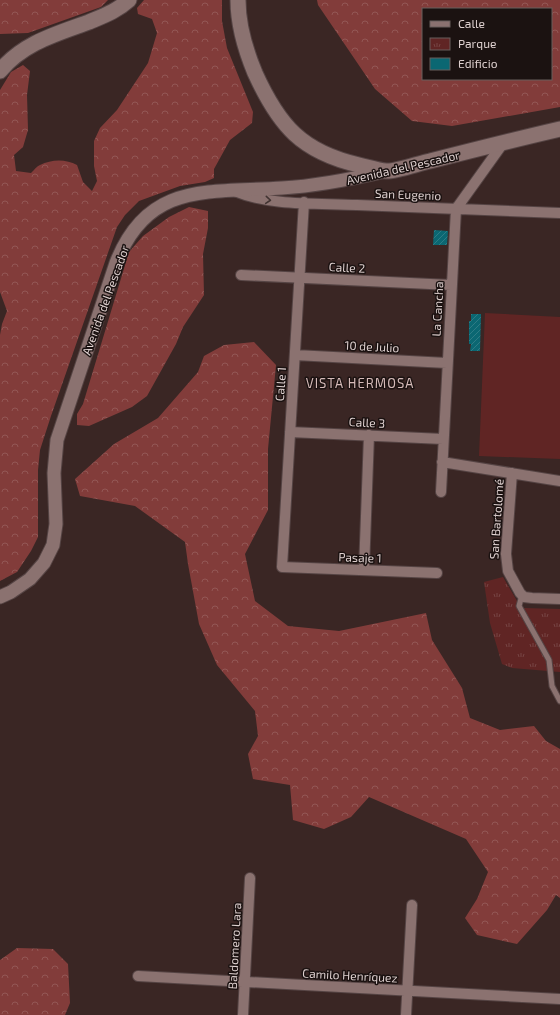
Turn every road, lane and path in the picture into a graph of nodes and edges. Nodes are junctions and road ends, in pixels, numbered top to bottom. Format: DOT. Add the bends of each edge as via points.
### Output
graph roads {
  1 [pos="130,0"];
  2 [pos="238,0"];
  3 [pos="0,71"];
  4 [pos="560,129"];
  5 [pos="504,142"];
  6 [pos="387,171"];
  7 [pos="233,190"];
  8 [pos="304,202"];
  9 [pos="456,209"];
  10 [pos="560,213"];
  11 [pos="241,275"];
  12 [pos="300,278"];
  13 [pos="452,285"];
  14 [pos="295,355"];
  15 [pos="447,363"];
  16 [pos="290,432"];
  17 [pos="369,435"];
  18 [pos="443,439"];
  19 [pos="442,462"];
  20 [pos="512,473"];
  21 [pos="560,481"];
  22 [pos="440,492"];
  23 [pos="282,567"];
  24 [pos="364,570"];
  25 [pos="437,573"];
  26 [pos="522,595"];
  27 [pos="0,597"];
  28 [pos="560,599"];
  29 [pos="560,701"];
  30 [pos="250,878"];
  31 [pos="412,905"];
  32 [pos="138,976"];
  33 [pos="245,982"];
  34 [pos="407,991"];
  35 [pos="560,999"];
  36 [pos="243,1015"];
  37 [pos="406,1015"];
  1 -- 3 [label="main road" via="106,15 31,45 11,59"];
  2 -- 6 [label="main road" via="240,27 248,58 266,97 285,125 303,141 326,155"];
  4 -- 5 [label="main road, Avenida del Pescador"];
  5 -- 6 [label="main road, Avenida del Pescador"];
  5 -- 9 [label="street"];
  6 -- 7 [label="street, Avenida del Pescador" via="333,183"];
  7 -- 8 [label="street, San Eugenio, one-way" via="248,197"];
  7 -- 27 [label="street, Avenida del Pescador" via="188,195 165,204 139,222 126,241 116,263 57,440 54,459 56,524 53,545 44,563 30,579"];
  8 -- 9 [label="street, San Eugenio"];
  8 -- 12 [label="street, Calle 1"];
  9 -- 10 [label="street, San Eugenio"];
  9 -- 13 [label="street, La Cancha"];
  11 -- 12 [label="street, Calle 2"];
  12 -- 13 [label="street, Calle 2"];
  12 -- 14 [label="street, Calle 1"];
  13 -- 15 [label="street, La Cancha"];
  14 -- 15 [label="street, 10 de Julio"];
  14 -- 16 [label="street, Calle 1"];
  15 -- 18 [label="street, La Cancha"];
  16 -- 17 [label="street, Calle 3"];
  16 -- 23 [label="street, Calle 1"];
  17 -- 18 [label="street, Calle 3"];
  17 -- 24 [label="street"];
  18 -- 19 [label="street, La Cancha"];
  19 -- 20 [label="street"];
  19 -- 22 [label="street, La Cancha"];
  20 -- 21 [label="street"];
  20 -- 26 [label="street, San Bartolomé" via="506,558 510,576"];
  23 -- 24 [label="street, Pasaje 1"];
  24 -- 25 [label="street, Pasaje 1"];
  26 -- 28 [label="street" via="528,598"];
  26 -- 29 [label="lane" via="520,606 549,660 552,686"];
  30 -- 33 [label="street, Baldomero Lara"];
  31 -- 34 [label="street"];
  32 -- 33 [label="street, Camilo Henríquez"];
  33 -- 34 [label="street, Camilo Henríquez"];
  33 -- 36 [label="street, Baldomero Lara"];
  34 -- 35 [label="street, Camilo Henríquez"];
  34 -- 37 [label="street"];
}
